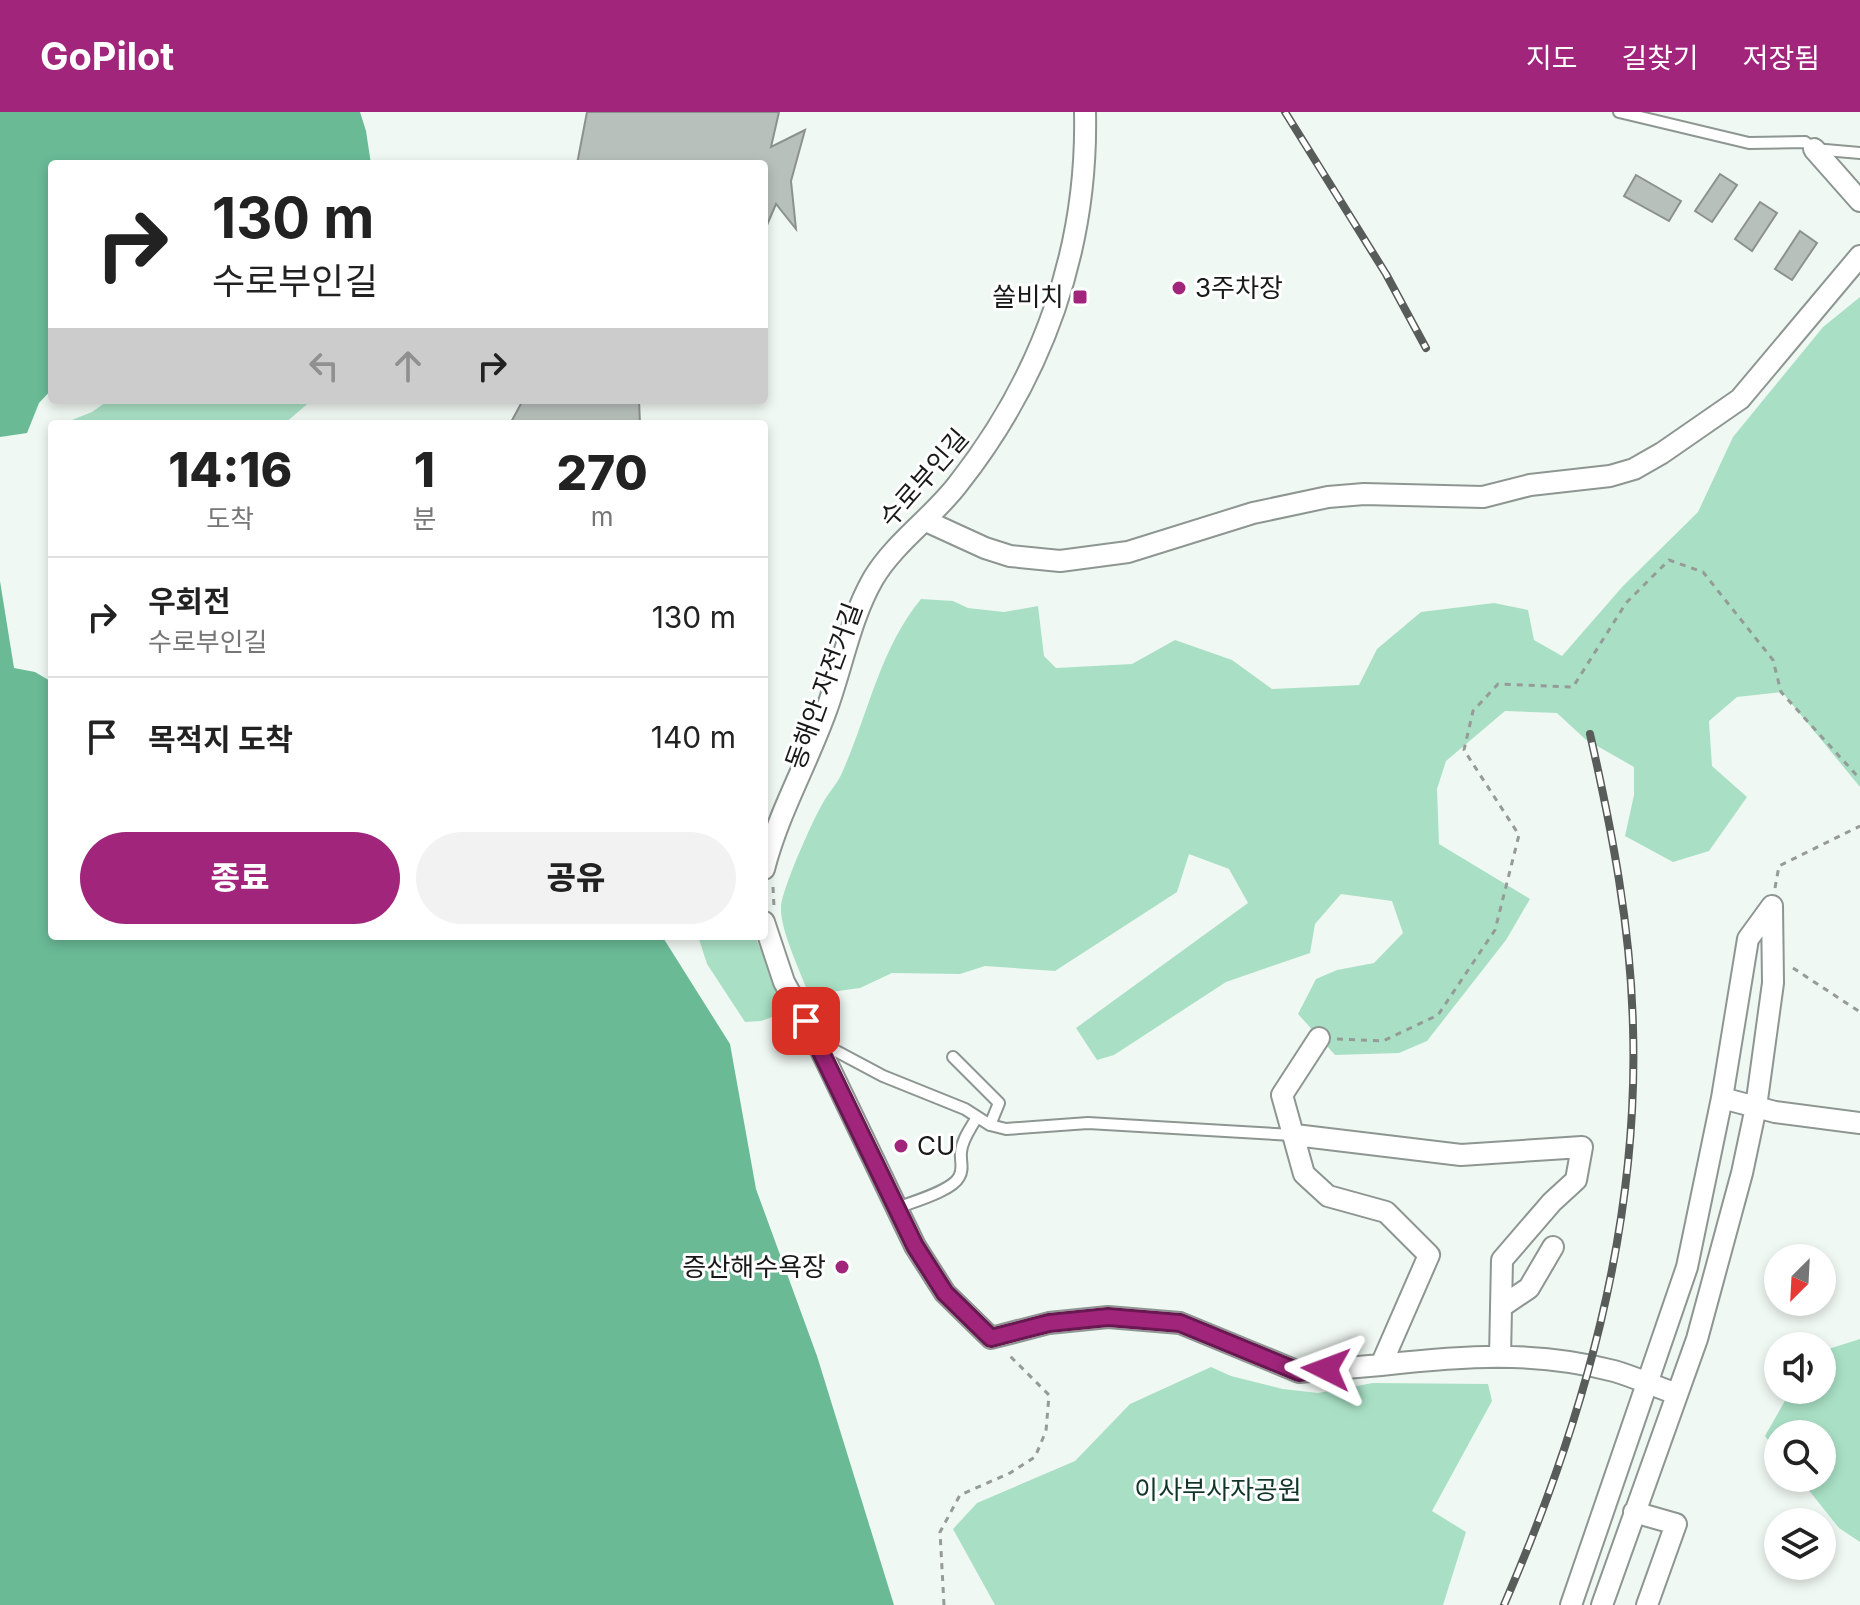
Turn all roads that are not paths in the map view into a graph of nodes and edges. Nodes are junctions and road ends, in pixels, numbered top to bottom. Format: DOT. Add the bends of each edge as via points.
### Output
graph roads {
  1 [pos="1085,112"];
  2 [pos="1619,112"];
  3 [pos="1814,149"];
  4 [pos="1860,153"];
  5 [pos="1860,201"];
  6 [pos="1860,256"];
  7 [pos="926,521"];
  8 [pos="770,873"];
  9 [pos="769,916"];
  10 [pos="1319,1038"];
  11 [pos="816,1040"];
  12 [pos="953,1057"];
  13 [pos="1722,1098"];
  14 [pos="1756,1107"];
  15 [pos="977,1117"];
  16 [pos="1860,1123"];
  17 [pos="990,1125"];
  18 [pos="1295,1135"];
  19 [pos="897,1208"];
  20 [pos="1553,1247"];
  21 [pos="1501,1307"];
  22 [pos="1500,1357"];
  23 [pos="1381,1365"];
  24 [pos="1647,1384"];
  25 [pos="1677,1394"];
  26 [pos="1634,1512"];
  27 [pos="1571,1605"];
  28 [pos="1602,1605"];
  29 [pos="1647,1605"];
  1 -- 7 [label="street, 수로부인길" via="1079,217 1052,320 997,431"];
  2 -- 3 [label="lane" via="1749,143 1805,142"];
  3 -- 4 [label="lane"];
  3 -- 5 [label="street"];
  6 -- 7 [label="street" via="1740,399 1662,453 1610,476 1530,485 1483,497 1328,497 1253,513 1128,552 1060,561 1010,556"];
  7 -- 8 [label="street, 수로부인길" via="886,561 864,596 825,714 775,833"];
  9 -- 11 [label="street" via="784,982"];
  10 -- 18 [label="street" via="1282,1095"];
  11 -- 15 [label="lane"];
  11 -- 19 [label="street"];
  12 -- 17 [label="lane" via="999,1103"];
  13 -- 14 [label="street"];
  13 -- 14 [label="street" via="1748,939 1772,906 1773,983"];
  13 -- 24 [label="street" via="1687,1267"];
  14 -- 16 [label="street"];
  14 -- 25 [label="street" via="1697,1339"];
  15 -- 17 [label="lane"];
  15 -- 19 [label="lane" via="963,1142 958,1180"];
  17 -- 18 [label="lane" via="1027,1129 1088,1123"];
  18 -- 21 [label="street" via="1461,1155 1582,1147 1576,1180 1502,1260"];
  18 -- 23 [label="street" via="1304,1174 1320,1189 1386,1212 1429,1255"];
  19 -- 23 [label="street" via="945,1293 991,1338 1049,1323 1108,1317 1180,1323 1299,1372"];
  20 -- 21 [label="street" via="1529,1288"];
  21 -- 22 [label="street"];
  22 -- 23 [label="street"];
  22 -- 24 [label="street" via="1599,1369"];
  24 -- 25 [label="street"];
  24 -- 27 [label="street"];
  25 -- 26 [label="street"];
  26 -- 28 [label="street"];
  26 -- 29 [label="street" via="1676,1524"];
}
